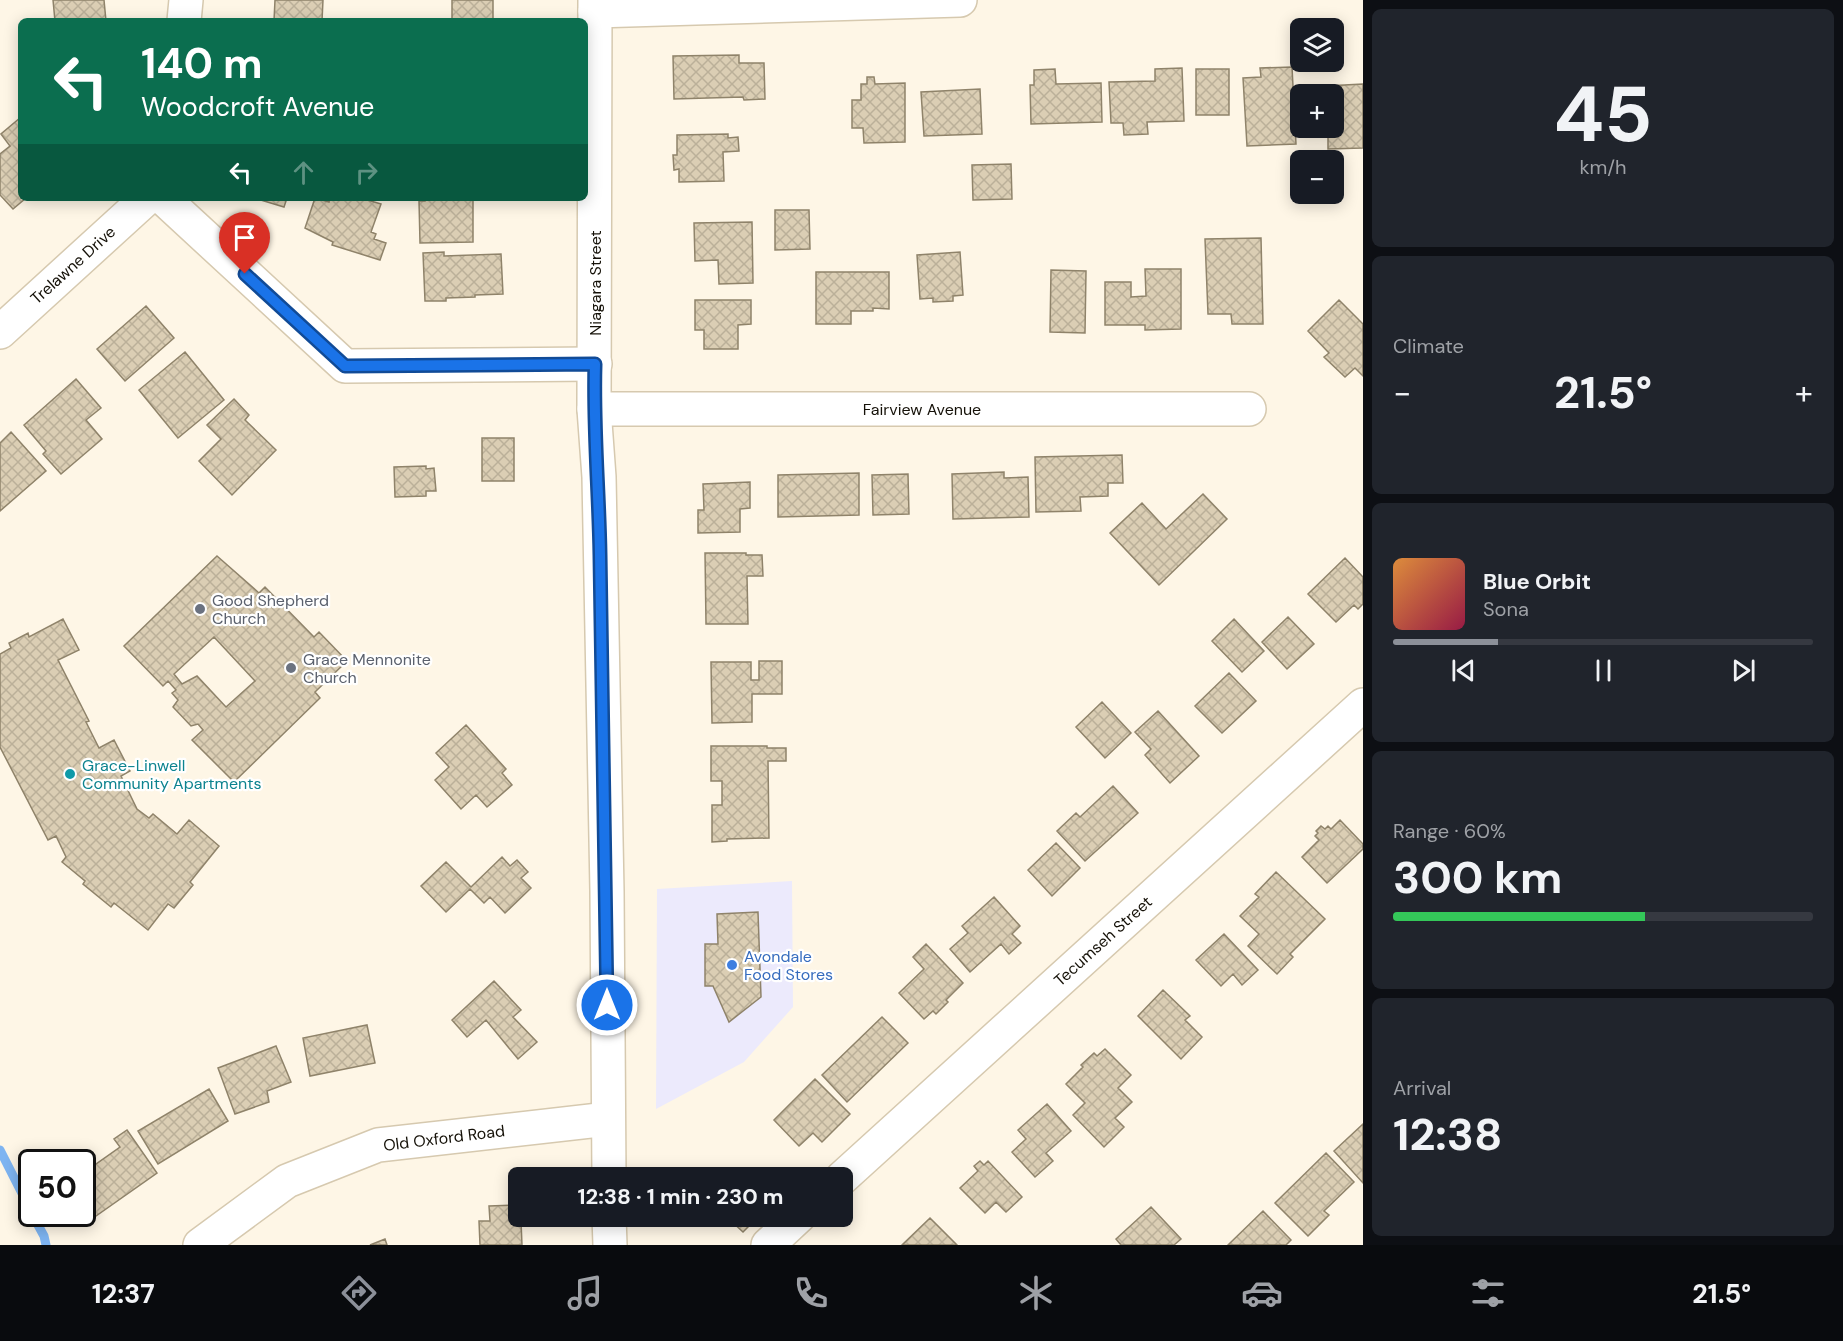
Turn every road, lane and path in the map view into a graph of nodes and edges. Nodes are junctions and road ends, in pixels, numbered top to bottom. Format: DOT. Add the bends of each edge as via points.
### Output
graph roads {
  1 [pos="186,0"];
  2 [pos="960,0"];
  3 [pos="595,5"];
  4 [pos="184,18"];
  5 [pos="144,201"];
  6 [pos="166,201"];
  7 [pos="0,332"];
  8 [pos="595,364"];
  9 [pos="594,409"];
  10 [pos="1250,409"];
  11 [pos="1363,705"];
  12 [pos="608,1119"];
  13 [pos="609,1167"];
  14 [pos="853,1168"];
  15 [pos="609,1227"];
  16 [pos="787,1227"];
  17 [pos="200,1245"];
  18 [pos="610,1245"];
  19 [pos="768,1245"];
  1 -- 4 [label="street"];
  2 -- 3 [label="street"];
  3 -- 8 [label="street, Niagara Street"];
  5 -- 7 [label="street, Trelawne Drive"];
  6 -- 8 [label="street" via="345,366"];
  8 -- 9 [label="street, Niagara Street"];
  9 -- 10 [label="street, Fairview Avenue"];
  9 -- 12 [label="street, Niagara Street" via="599,477 607,879"];
  11 -- 14 [label="street, Tecumseh Street"];
  12 -- 13 [label="street, Niagara Street"];
  12 -- 17 [label="street, Old Oxford Road" via="378,1145 286,1181"];
  15 -- 18 [label="street"];
  16 -- 19 [label="street"];
}
